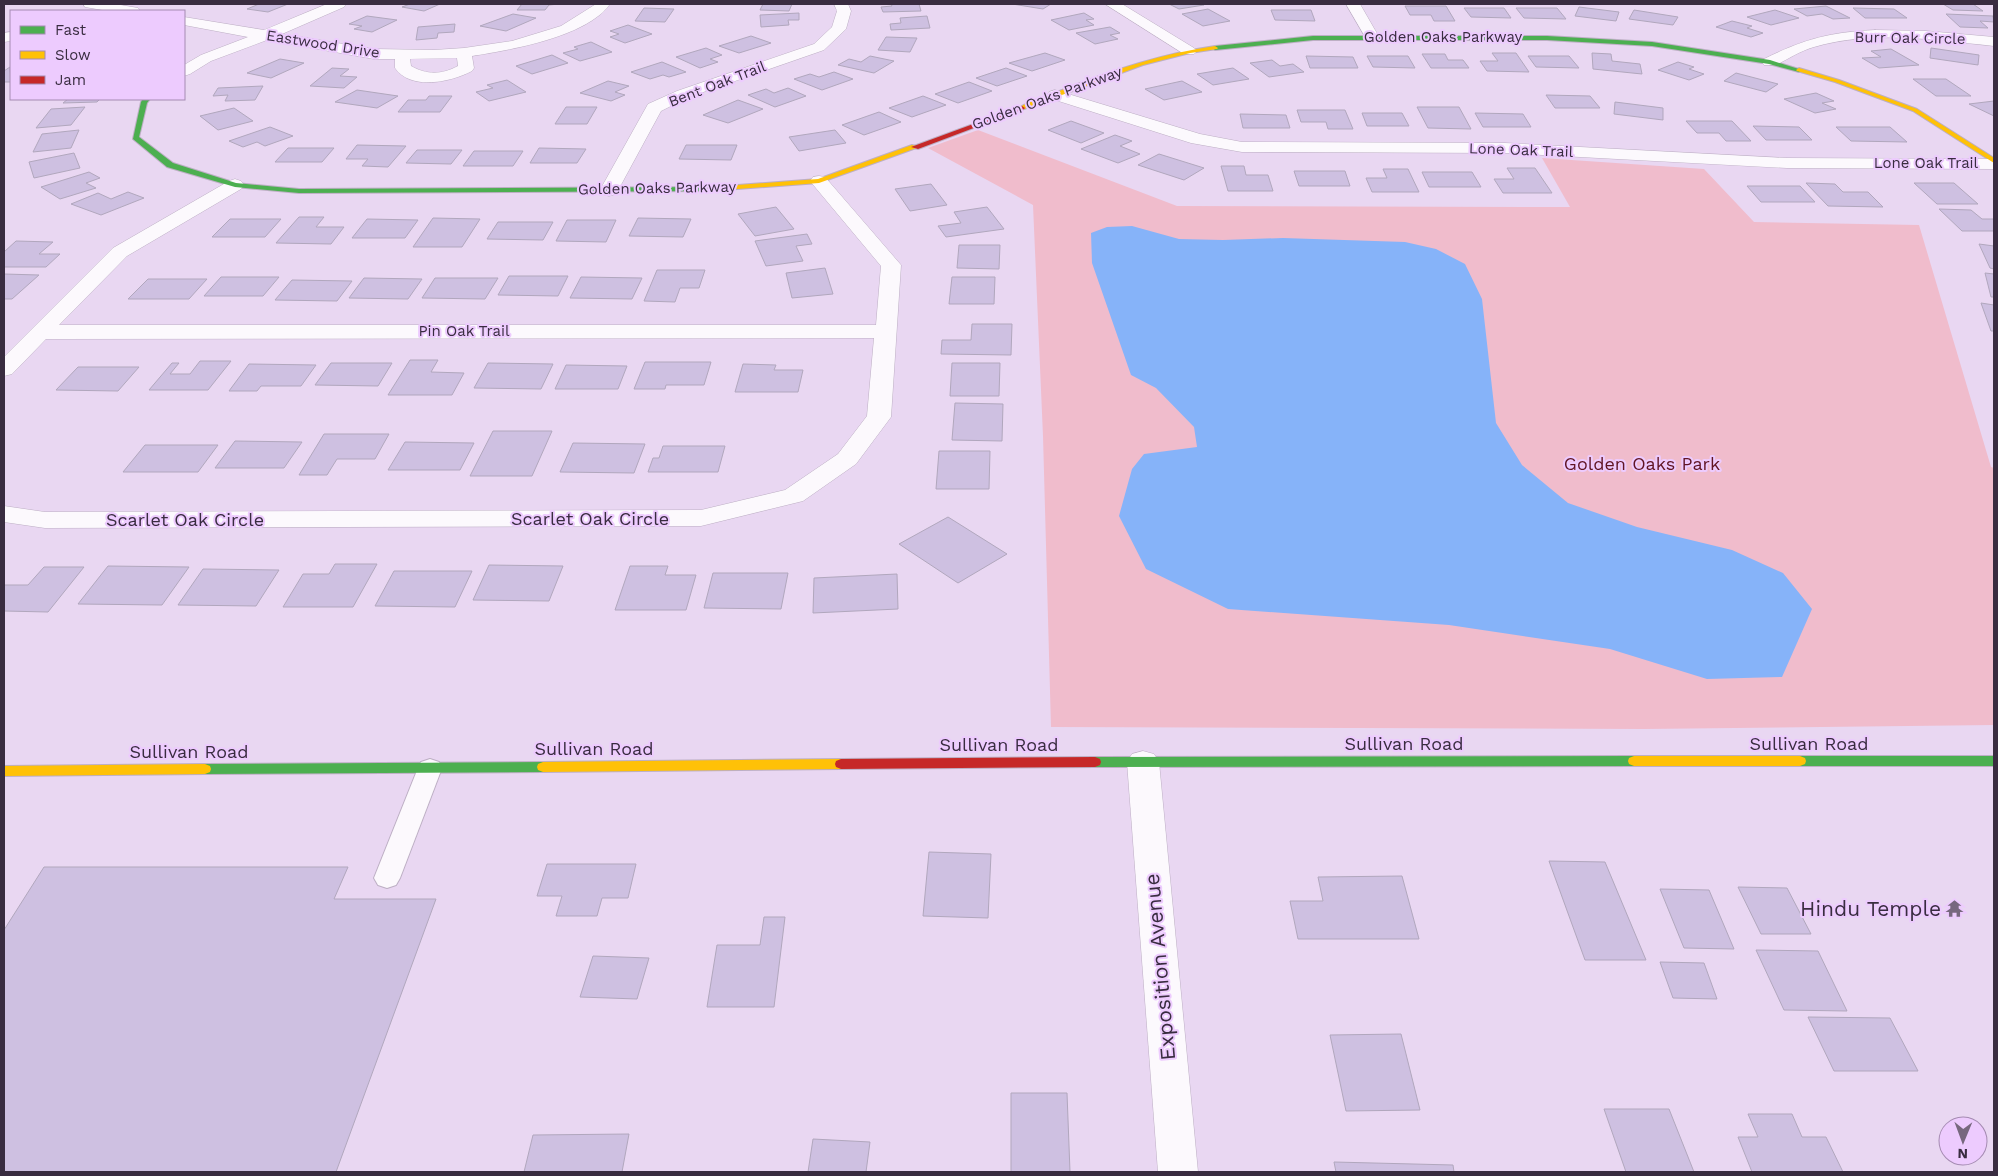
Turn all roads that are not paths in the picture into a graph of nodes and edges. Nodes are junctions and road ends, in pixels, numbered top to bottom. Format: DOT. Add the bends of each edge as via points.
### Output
graph roads {
  1 [pos="95,4"];
  2 [pos="339,4"];
  3 [pos="603,4"];
  4 [pos="841,4"];
  5 [pos="1112,4"];
  6 [pos="1353,4"];
  7 [pos="80,10"];
  8 [pos="128,10"];
  9 [pos="185,21"];
  10 [pos="266,35"];
  11 [pos="1372,37"];
  12 [pos="1994,42"];
  13 [pos="1190,51"];
  14 [pos="464,53"];
  15 [pos="402,54"];
  16 [pos="1770,62"];
  17 [pos="185,70"];
  18 [pos="1055,95"];
  19 [pos="146,100"];
  20 [pos="1994,163"];
  21 [pos="820,181"];
  22 [pos="235,185"];
  23 [pos="609,190"];
  24 [pos="886,331"];
  25 [pos="42,332"];
  26 [pos="4,369"];
  27 [pos="4,514"];
  28 [pos="1994,761"];
  29 [pos="1143,762"];
  30 [pos="430,768"];
  31 [pos="4,772"];
  32 [pos="387,878"];
  33 [pos="1178,1172"];
  1 -- 7 [label="street"];
  1 -- 8 [label="street"];
  2 -- 10 [label="street"];
  3 -- 14 [label="street, Eastwood Drive" via="566,29 514,45"];
  4 -- 23 [label="street, Bent Oak Trail" via="844,11 839,29 819,47 683,94 654,108"];
  5 -- 13 [label="street"];
  6 -- 11 [label="street"];
  9 -- 10 [label="street, Eastwood Drive"];
  10 -- 15 [label="street, Eastwood Drive" via="374,54"];
  10 -- 17 [label="street" via="206,58"];
  11 -- 13 [label="street, Golden Oaks Parkway" via="1277,41"];
  11 -- 16 [label="street, Golden Oaks Parkway" via="1547,38 1652,44"];
  12 -- 16 [label="street, Burr Oak Circle" via="1880,34 1808,44"];
  13 -- 18 [label="street, Golden Oaks Parkway" via="1125,69"];
  14 -- 15 [label="street, Eastwood Drive"];
  14 -- 15 [label="street" via="466,68 452,77 423,78 403,68"];
  16 -- 20 [label="street, Golden Oaks Parkway" via="1837,81 1915,110"];
  18 -- 20 [label="street, Lone Oak Trail" via="1197,139 1242,147 1505,148 1786,163"];
  18 -- 21 [label="street, Golden Oaks Parkway"];
  19 -- 22 [label="street, Golden Oaks Parkway" via="136,138 170,165"];
  21 -- 23 [label="street, Golden Oaks Parkway" via="720,188"];
  21 -- 24 [label="street, Scarlet Oak Circle" via="891,265"];
  22 -- 23 [label="street, Golden Oaks Parkway" via="299,191"];
  22 -- 25 [label="street" via="120,252"];
  24 -- 25 [label="street, Pin Oak Trail"];
  24 -- 27 [label="street, Scarlet Oak Circle" via="879,417 847,458 794,496 700,518 45,520"];
  25 -- 26 [label="street"];
  28 -- 29 [label="street, Sullivan Road"];
  29 -- 30 [label="street, Sullivan Road"];
  29 -- 33 [label="street, Exposition Avenue"];
  30 -- 31 [label="street, Sullivan Road"];
  30 -- 32 [label="lane"];
}
